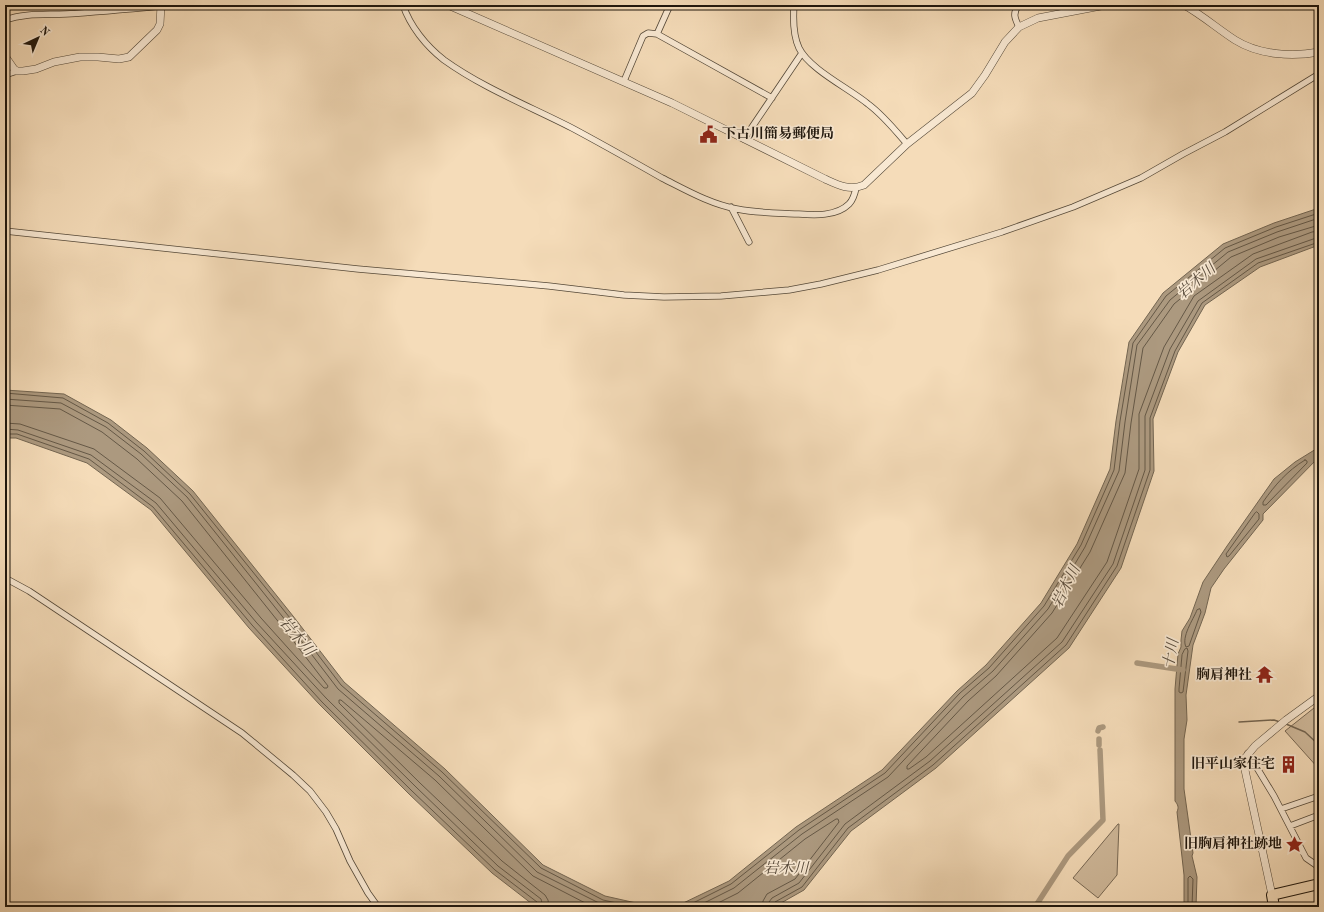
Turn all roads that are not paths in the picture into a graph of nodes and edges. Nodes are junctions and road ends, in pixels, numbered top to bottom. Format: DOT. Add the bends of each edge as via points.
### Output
graph roads {
  1 [pos="161,5"];
  2 [pos="403,5"];
  3 [pos="448,5"];
  4 [pos="670,5"];
  5 [pos="794,5"];
  6 [pos="1019,5"];
  7 [pos="1106,5"];
  8 [pos="1190,6"];
  9 [pos="5,20"];
  10 [pos="1019,27"];
  11 [pos="657,34"];
  12 [pos="1319,52"];
  13 [pos="802,54"];
  14 [pos="5,56"];
  15 [pos="17,71"];
  16 [pos="1319,74"];
  17 [pos="5,75"];
  18 [pos="624,81"];
  19 [pos="772,98"];
  20 [pos="744,139"];
  21 [pos="907,144"];
  22 [pos="856,188"];
  23 [pos="731,207"];
  24 [pos="5,231"];
  25 [pos="749,242"];
  26 [pos="5,578"];
  27 [pos="1319,696"];
  28 [pos="1248,753"];
  29 [pos="1319,796"];
  30 [pos="1281,809"];
  31 [pos="1319,815"];
  32 [pos="1290,826"];
  33 [pos="1319,867"];
  34 [pos="1319,884"];
  35 [pos="1272,895"];
  36 [pos="378,907"];
  37 [pos="1274,907"];
  1 -- 9 [label="street" via="36,14"];
  1 -- 15 [label="street" via="160,24 157,30 129,57 80,57 54,62 36,69"];
  2 -- 23 [label="street" via="425,42 444,59 476,80 572,128 688,192"];
  3 -- 18 [label="street"];
  4 -- 11 [label="street"];
  5 -- 13 [label="street" via="795,35"];
  6 -- 10 [label="street" via="1014,18"];
  7 -- 10 [label="street" via="1038,18"];
  8 -- 12 [label="street" via="1237,41 1255,49 1285,54"];
  10 -- 21 [label="street" via="1005,42 972,93"];
  11 -- 18 [label="street" via="648,33 643,36"];
  11 -- 19 [label="street"];
  13 -- 19 [label="street"];
  13 -- 21 [label="street" via="829,77 869,104"];
  14 -- 15 [label="street"];
  15 -- 17 [label="street"];
  16 -- 24 [label="street" via="1225,132 1141,178 1073,207 878,270 789,290 721,296 624,295"];
  18 -- 20 [label="street"];
  19 -- 20 [label="street"];
  20 -- 22 [label="street" via="841,186"];
  21 -- 22 [label="street" via="864,185"];
  22 -- 23 [label="street" via="850,203 843,209 823,214 760,212"];
  23 -- 25 [label="street"];
  26 -- 36 [label="street" via="41,599 242,733 293,775 310,791 326,812 357,874"];
  27 -- 28 [label="street"];
  28 -- 30 [label="street"];
  28 -- 35 [label="street" via="1245,758 1245,770"];
  29 -- 30 [label="street"];
  30 -- 32 [label="street"];
  31 -- 32 [label="street"];
  32 -- 33 [label="street" via="1306,858"];
  34 -- 35 [label="highway"];
  35 -- 37 [label="highway"];
}
